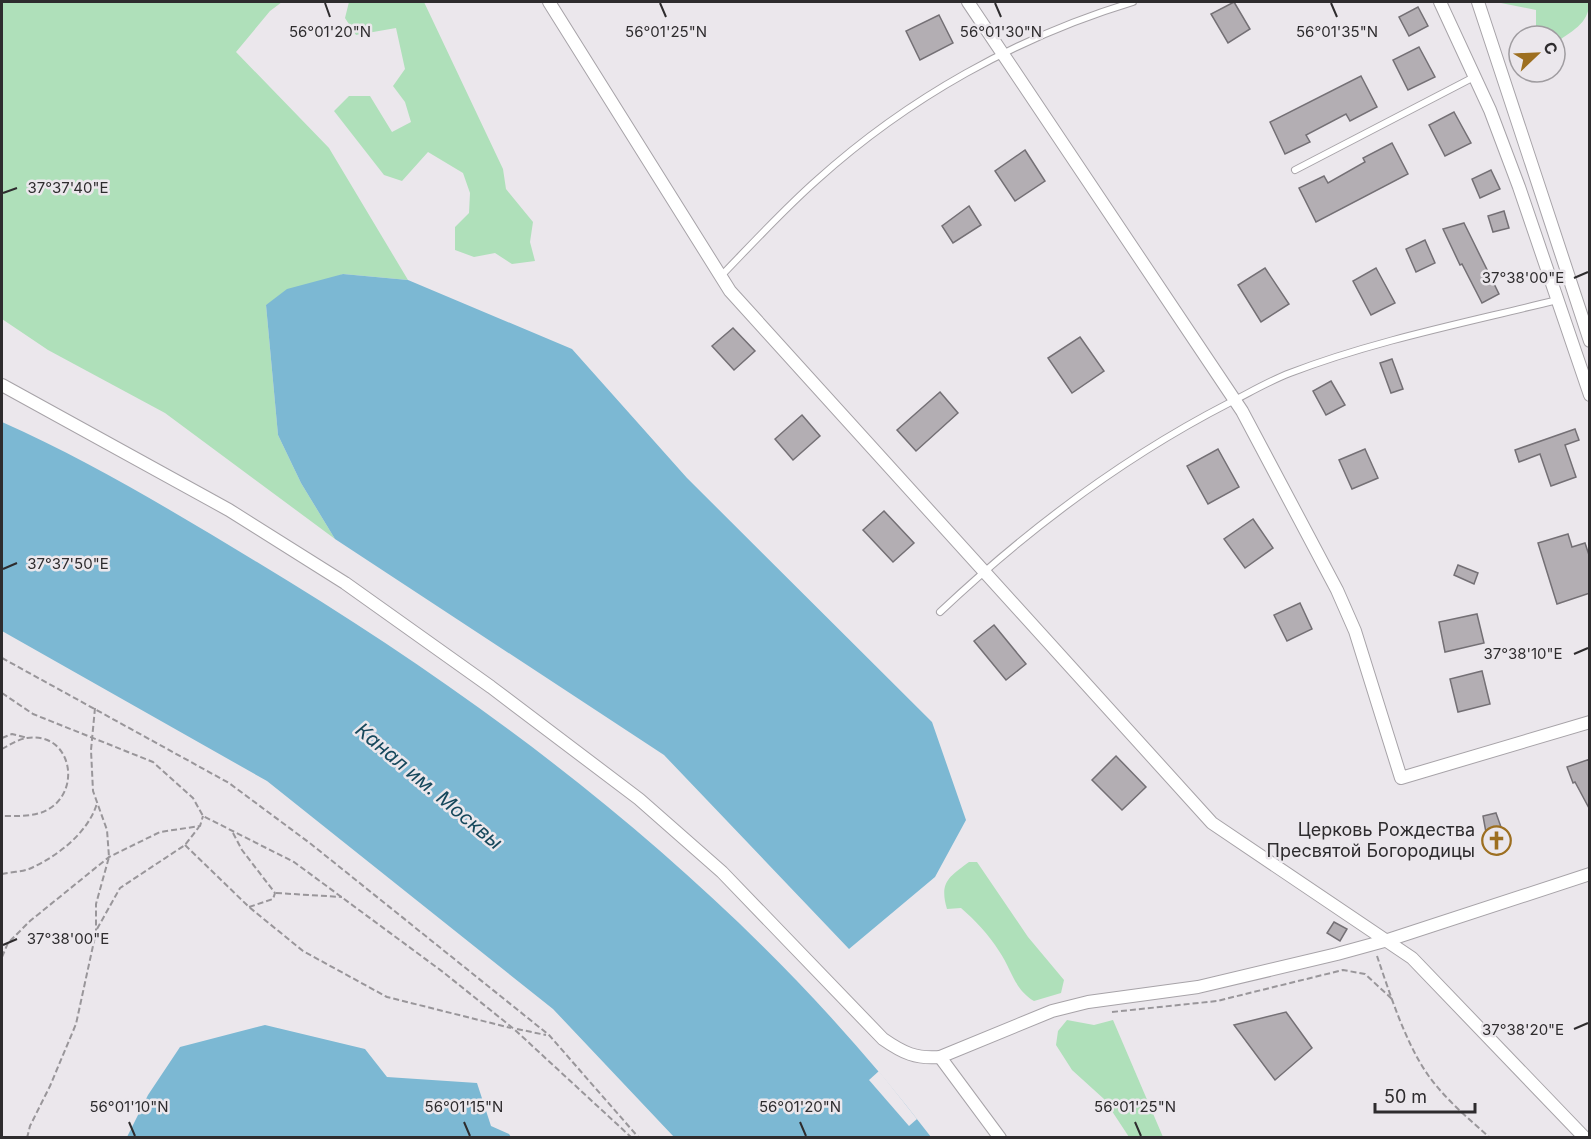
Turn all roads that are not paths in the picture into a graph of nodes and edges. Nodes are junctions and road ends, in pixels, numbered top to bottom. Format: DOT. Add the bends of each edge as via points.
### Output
graph roads {
  1 [pos="549,2"];
  2 [pos="968,2"];
  3 [pos="1133,2"];
  4 [pos="1440,2"];
  5 [pos="1478,2"];
  6 [pos="1002,54"];
  7 [pos="1474,77"];
  8 [pos="1295,170"];
  9 [pos="720,276"];
  10 [pos="1558,300"];
  11 [pos="1590,341"];
  12 [pos="2,385"];
  13 [pos="1590,395"];
  14 [pos="1236,400"];
  15 [pos="983,571"];
  16 [pos="940,612"];
  17 [pos="1590,722"];
  18 [pos="1590,874"];
  19 [pos="1388,940"];
  20 [pos="940,1057"];
  21 [pos="1000,1137"];
  22 [pos="1586,1137"];
  1 -- 9 [label="street"];
  2 -- 6 [label="street"];
  3 -- 6 [label="lane" via="1083,17"];
  4 -- 7 [label="street"];
  5 -- 11 [label="street"];
  6 -- 9 [label="lane" via="926,97 860,145 817,180"];
  6 -- 14 [label="street"];
  7 -- 8 [label="lane"];
  7 -- 10 [label="street" via="1515,176"];
  9 -- 15 [label="street"];
  10 -- 13 [label="street"];
  10 -- 14 [label="lane" via="1392,341 1289,373"];
  12 -- 20 [label="street" via="238,516 345,583 491,687 639,800 722,872 883,1039 920,1059"];
  14 -- 15 [label="lane" via="1152,444 1043,521"];
  14 -- 17 [label="street" via="1355,631 1401,778"];
  15 -- 16 [label="lane"];
  15 -- 19 [label="street" via="1212,823"];
  18 -- 19 [label="street"];
  19 -- 20 [label="street" via="1198,987 1088,1002 1052,1011"];
  19 -- 22 [label="street" via="1412,958"];
  20 -- 21 [label="street"];
}
